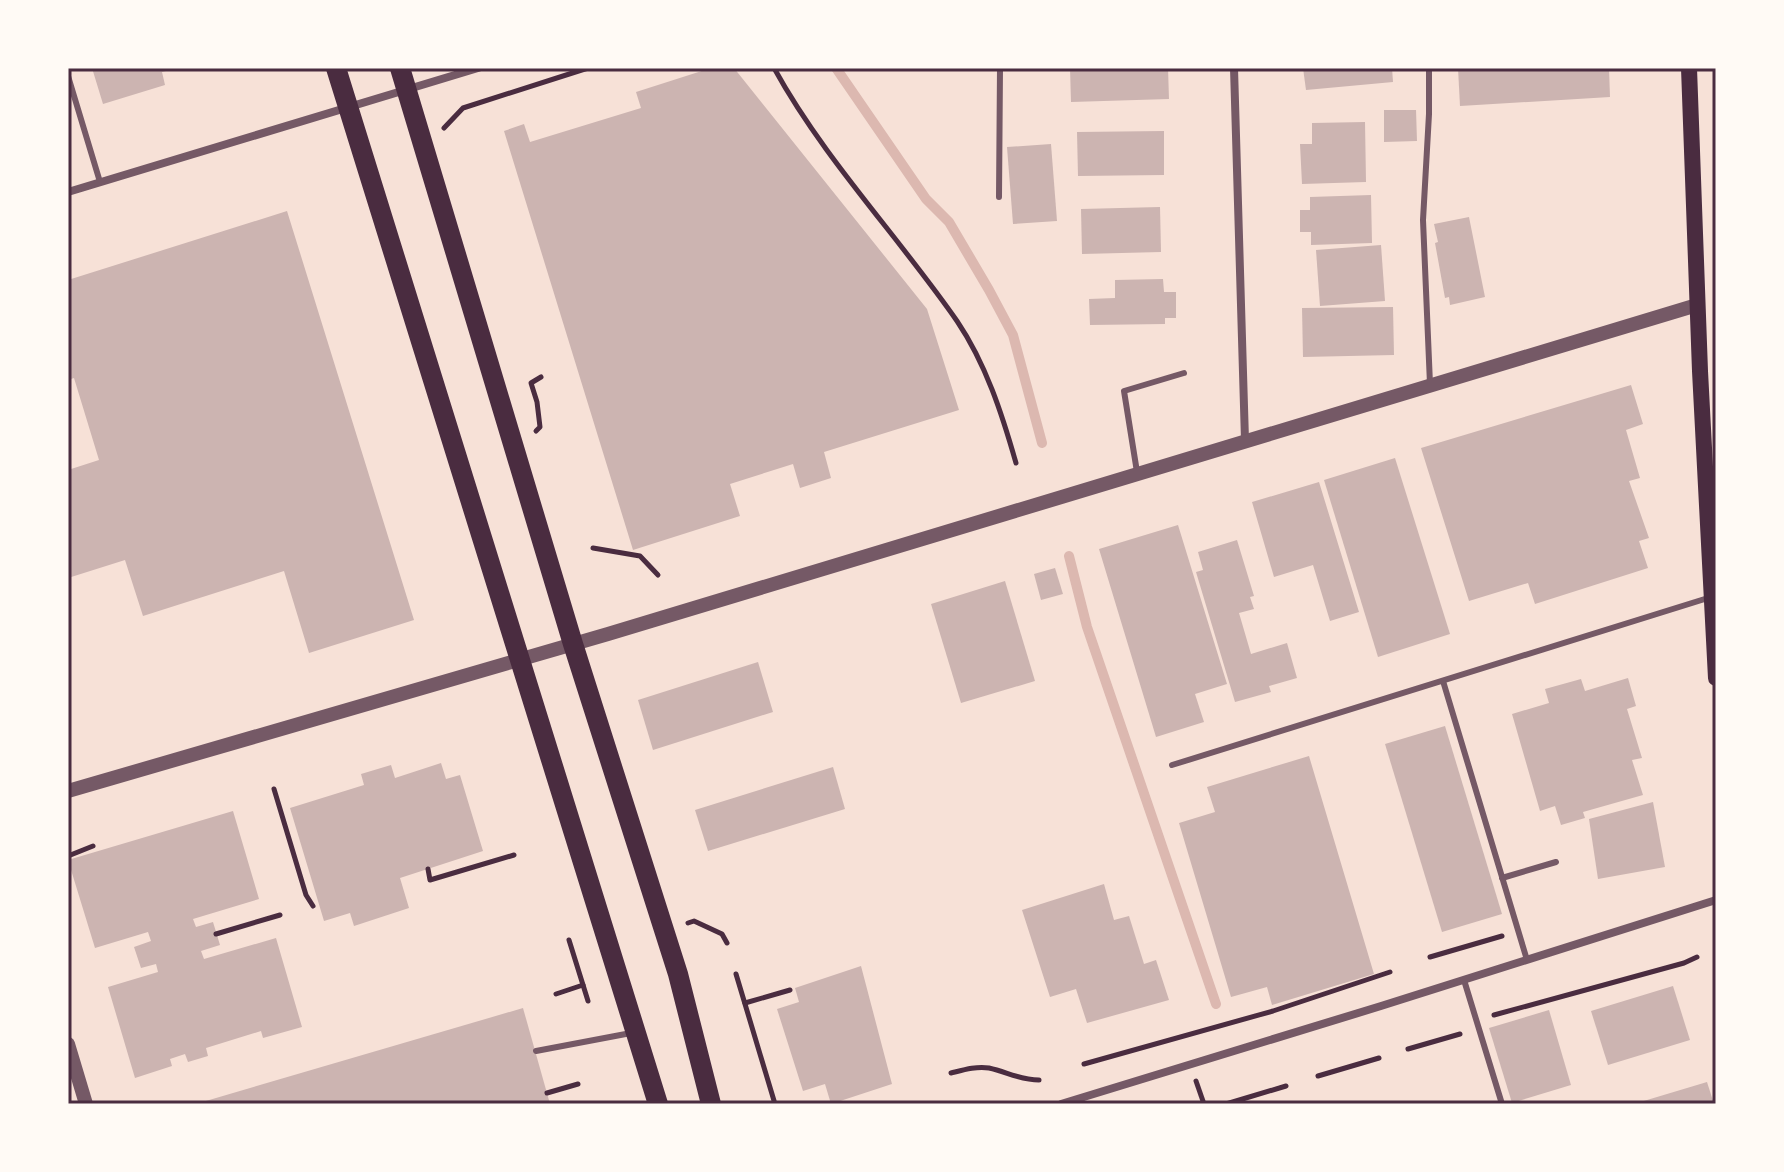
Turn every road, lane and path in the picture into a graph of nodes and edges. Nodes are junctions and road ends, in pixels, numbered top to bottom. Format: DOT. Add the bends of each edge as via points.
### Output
graph roads {
  1 [pos="336,68"];
  2 [pos="400,68"];
  3 [pos="478,68"];
  4 [pos="588,68"];
  5 [pos="774,68"];
  6 [pos="1000,68"];
  7 [pos="1234,68"];
  8 [pos="1429,68"];
  9 [pos="1689,68"];
  10 [pos="68,76"];
  11 [pos="406,89"];
  12 [pos="347,107"];
  13 [pos="440,132"];
  14 [pos="100,182"];
  15 [pos="68,192"];
  16 [pos="999,197"];
  17 [pos="1697,305"];
  18 [pos="1184,373"];
  19 [pos="541,377"];
  20 [pos="1430,385"];
  21 [pos="536,432"];
  22 [pos="1245,440"];
  23 [pos="1016,463"];
  24 [pos="1137,472"];
  25 [pos="593,548"];
  26 [pos="658,575"];
  27 [pos="1712,597"];
  28 [pos="573,644"];
  29 [pos="521,659"];
  30 [pos="1716,678"];
  31 [pos="1443,681"];
  32 [pos="1172,765"];
  33 [pos="274,789"];
  34 [pos="68,791"];
  35 [pos="93,846"];
  36 [pos="514,855"];
  37 [pos="68,856"];
  38 [pos="1556,862"];
  39 [pos="428,869"];
  40 [pos="1502,878"];
  41 [pos="1716,900"];
  42 [pos="313,906"];
  43 [pos="280,915"];
  44 [pos="685,924"];
  45 [pos="216,934"];
  46 [pos="1509,934"];
  47 [pos="569,940"];
  48 [pos="727,943"];
  49 [pos="1430,957"];
  50 [pos="1697,957"];
  51 [pos="1527,960"];
  52 [pos="1390,972"];
  53 [pos="736,974"];
  54 [pos="1464,980"];
  55 [pos="583,985"];
  56 [pos="790,990"];
  57 [pos="556,994"];
  58 [pos="588,1001"];
  59 [pos="745,1003"];
  60 [pos="1489,1017"];
  61 [pos="636,1032"];
  62 [pos="1463,1033"];
  63 [pos="68,1044"];
  64 [pos="1408,1049"];
  65 [pos="536,1051"];
  66 [pos="1379,1058"];
  67 [pos="1084,1064"];
  68 [pos="951,1073"];
  69 [pos="1318,1076"];
  70 [pos="1039,1080"];
  71 [pos="578,1084"];
  72 [pos="1286,1086"];
  73 [pos="547,1093"];
  74 [pos="86,1104"];
  75 [pos="658,1104"];
  76 [pos="711,1104"];
  77 [pos="775,1104"];
  78 [pos="1061,1104"];
  79 [pos="1226,1104"];
  80 [pos="1502,1104"];
  1 -- 12 [label="main road"];
  2 -- 11 [label="main road"];
  3 -- 11 [label="street"];
  4 -- 13 [label="path" via="463,108"];
  5 -- 23 [label="path" via="891,237 959,323 997,398"];
  6 -- 16 [label="lane"];
  7 -- 22 [label="street"];
  8 -- 20 [label="lane" via="1423,220"];
  9 -- 17 [label="main road"];
  10 -- 14 [label="lane"];
  11 -- 12 [label="street"];
  11 -- 28 [label="main road"];
  12 -- 14 [label="street"];
  12 -- 29 [label="main road"];
  14 -- 15 [label="street"];
  17 -- 20 [label="street"];
  17 -- 27 [label="main road"];
  18 -- 24 [label="lane" via="1124,391"];
  19 -- 21 [label="path" via="531,383 540,427"];
  20 -- 22 [label="street"];
  22 -- 24 [label="street"];
  24 -- 28 [label="street"];
  25 -- 26 [label="path" via="640,556"];
  27 -- 30 [label="main road"];
  27 -- 31 [label="lane"];
  28 -- 29 [label="street"];
  28 -- 76 [label="main road" via="678,974"];
  29 -- 34 [label="street"];
  29 -- 61 [label="main road"];
  31 -- 32 [label="lane"];
  31 -- 40 [label="lane"];
  33 -- 42 [label="path"];
  35 -- 37 [label="path"];
  36 -- 39 [label="path" via="430,880"];
  38 -- 40 [label="lane"];
  40 -- 51 [label="lane"];
  41 -- 51 [label="street"];
  43 -- 45 [label="path"];
  44 -- 48 [label="path" via="694,921 722,934"];
  46 -- 49 [label="path"];
  47 -- 55 [label="path"];
  50 -- 60 [label="path"];
  51 -- 54 [label="street"];
  52 -- 67 [label="path" via="1093,1066"];
  53 -- 59 [label="path"];
  54 -- 78 [label="street"];
  54 -- 80 [label="lane"];
  55 -- 57 [label="path"];
  55 -- 58 [label="path"];
  56 -- 59 [label="path"];
  59 -- 77 [label="path"];
  61 -- 65 [label="lane"];
  61 -- 75 [label="main road"];
  62 -- 64 [label="path"];
  63 -- 74 [label="street"];
  66 -- 69 [label="path"];
  68 -- 70 [label="path" via="989,1068"];
  71 -- 73 [label="path"];
  72 -- 79 [label="path"];
}
